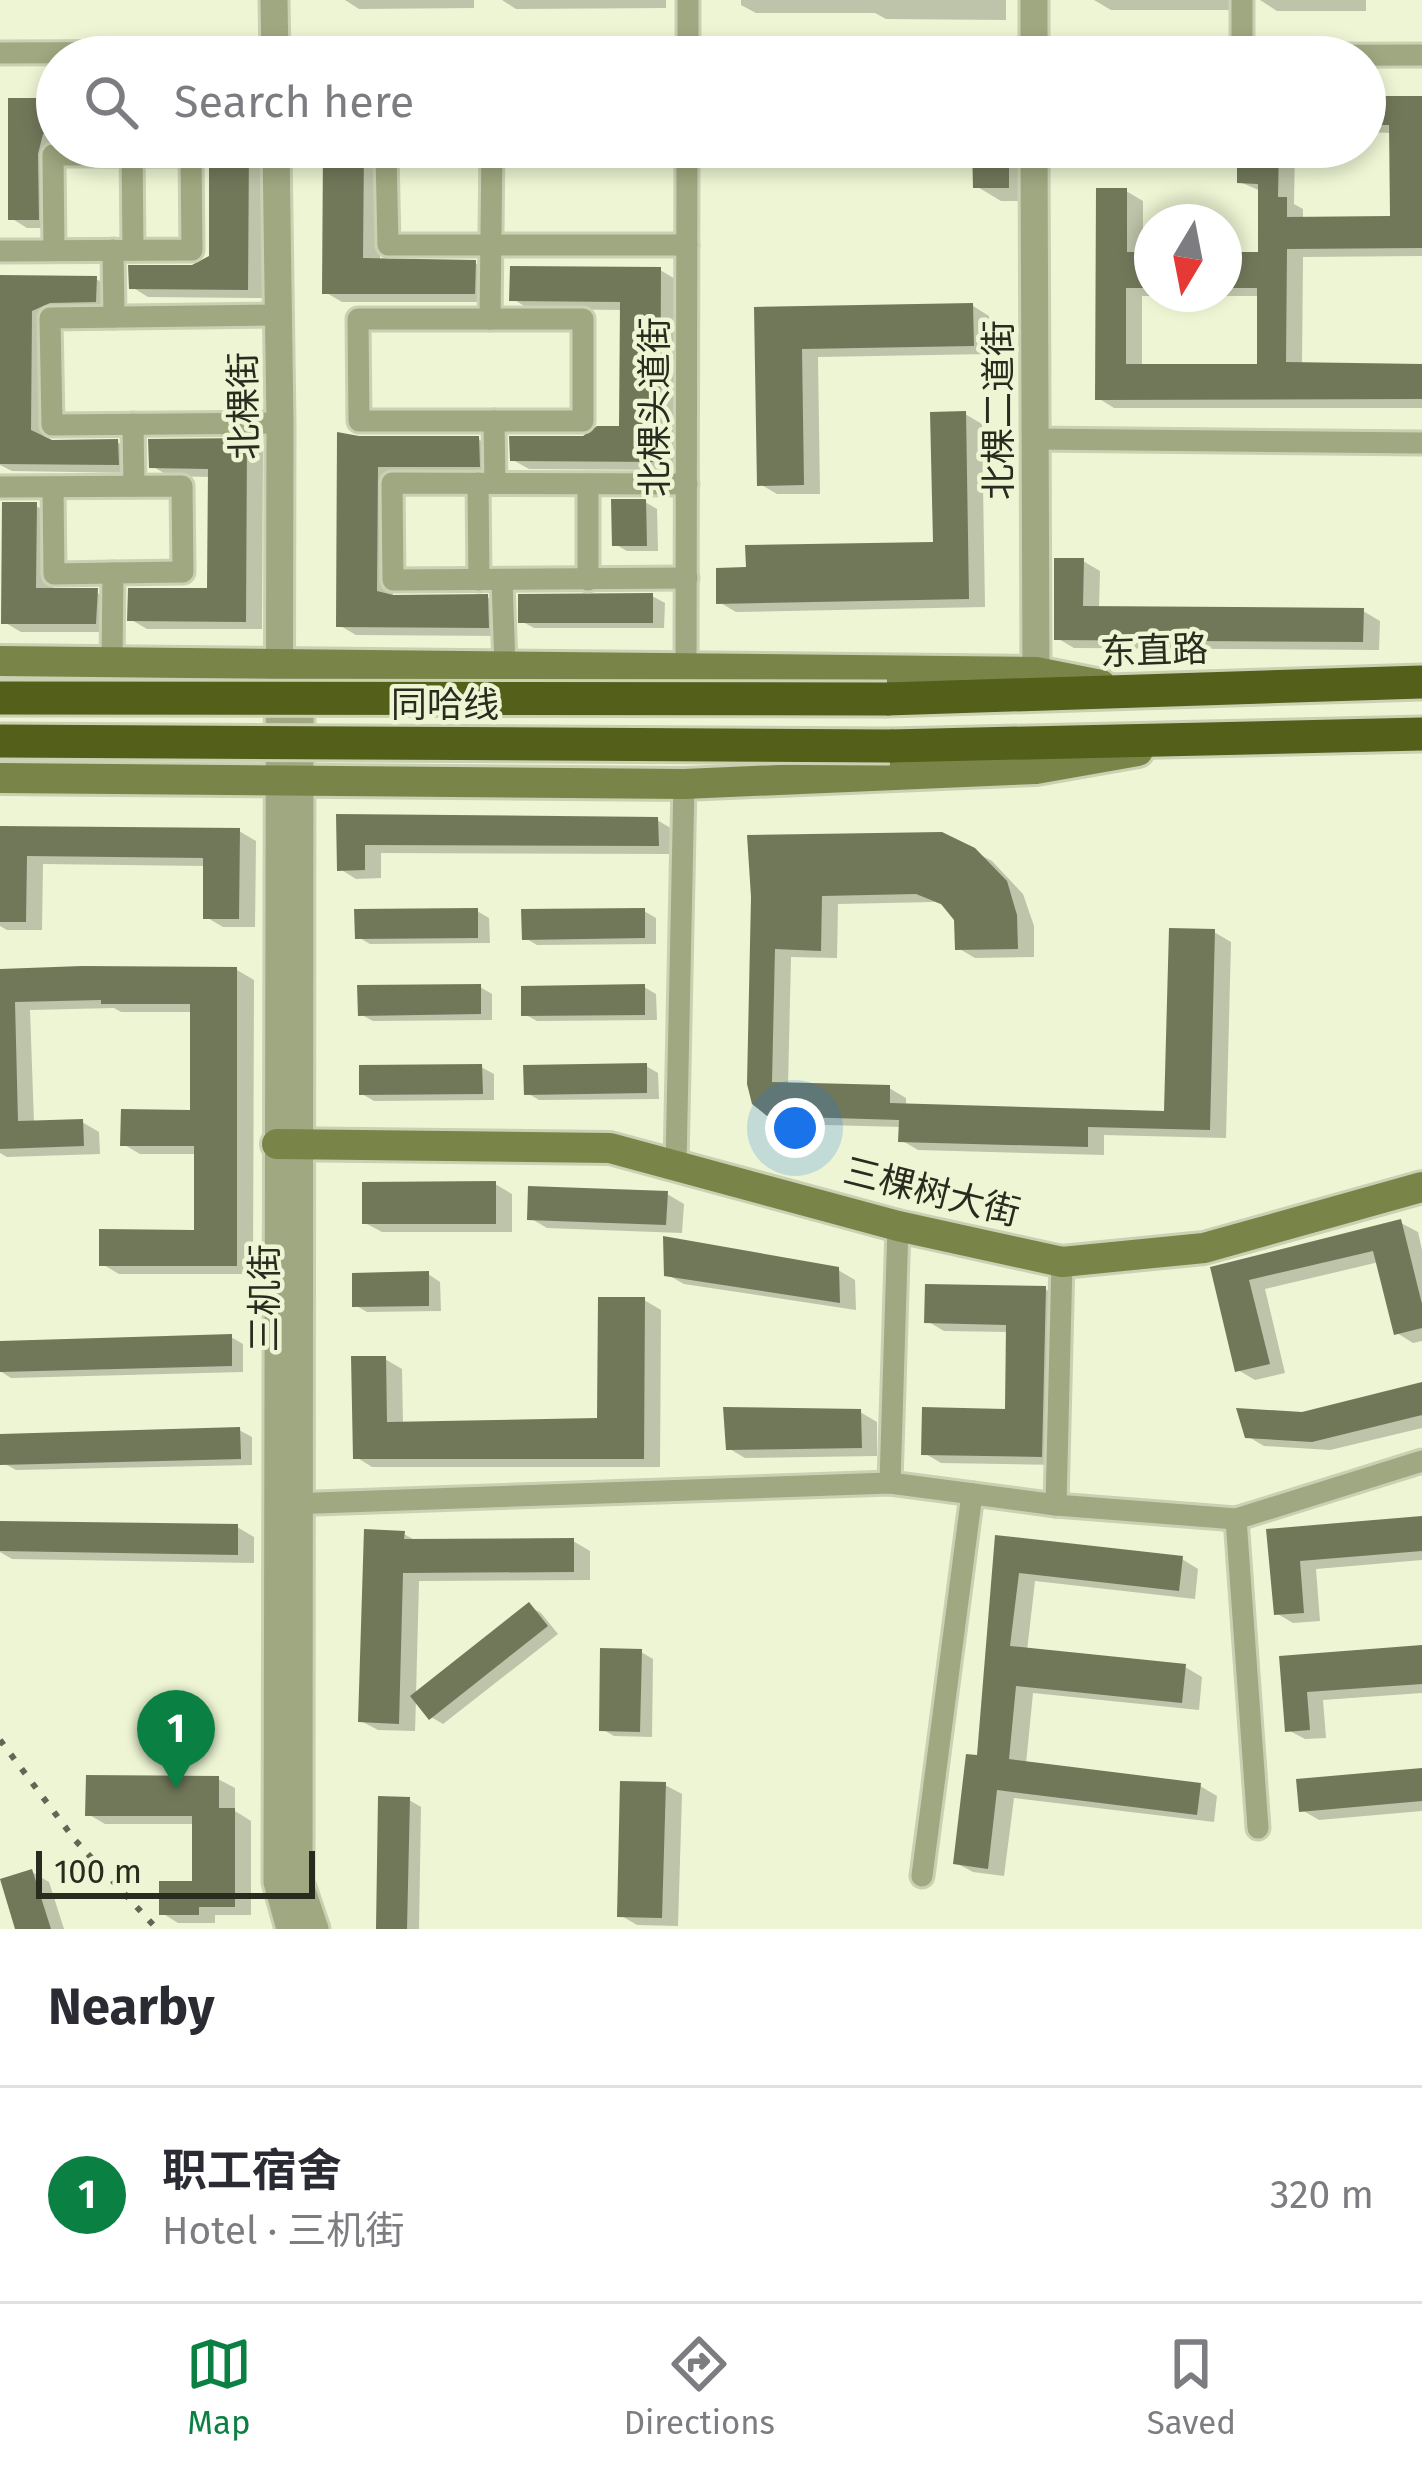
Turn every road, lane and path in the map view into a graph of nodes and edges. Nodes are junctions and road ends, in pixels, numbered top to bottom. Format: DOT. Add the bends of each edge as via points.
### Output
graph roads {
  1 [pos="274,0"];
  2 [pos="688,0"];
  3 [pos="1034,0"];
  4 [pos="1242,0"];
  5 [pos="274,36"];
  6 [pos="688,36"];
  7 [pos="1034,36"];
  8 [pos="1242,36"];
  9 [pos="0,53"];
  10 [pos="36,54"];
  11 [pos="1386,55"];
  12 [pos="1422,55"];
  13 [pos="53,168"];
  14 [pos="130,168"];
  15 [pos="191,168"];
  16 [pos="276,168"];
  17 [pos="386,168"];
  18 [pos="492,168"];
  19 [pos="688,168"];
  20 [pos="1034,168"];
  21 [pos="491,245"];
  22 [pos="687,245"];
  23 [pos="0,250"];
  24 [pos="54,250"];
  25 [pos="123,250"];
  26 [pos="278,315"];
  27 [pos="114,317"];
  28 [pos="490,319"];
  29 [pos="494,421"];
  30 [pos="280,423"];
  31 [pos="133,424"];
  32 [pos="1034,439"];
  33 [pos="1422,443"];
  34 [pos="486,483"];
  35 [pos="588,484"];
  36 [pos="687,484"];
  37 [pos="134,486"];
  38 [pos="0,487"];
  39 [pos="52,487"];
  40 [pos="112,573"];
  41 [pos="686,578"];
  42 [pos="490,580"];
  43 [pos="589,580"];
  44 [pos="0,661"];
  45 [pos="112,663"];
  46 [pos="290,665"];
  47 [pos="505,667"];
  48 [pos="686,667"];
  49 [pos="1036,672"];
  50 [pos="1422,682"];
  51 [pos="1124,689"];
  52 [pos="0,698"];
  53 [pos="887,699"];
  54 [pos="1422,734"];
  55 [pos="1201,740"];
  56 [pos="0,741"];
  57 [pos="0,778"];
  58 [pos="290,783"];
  59 [pos="684,784"];
  60 [pos="289,1144"];
  61 [pos="676,1164"];
  62 [pos="1422,1186"];
  63 [pos="898,1226"];
  64 [pos="1062,1262"];
  65 [pos="1422,1461"];
  66 [pos="890,1484"];
  67 [pos="972,1494"];
  68 [pos="290,1504"];
  69 [pos="1056,1505"];
  70 [pos="1236,1519"];
  71 [pos="1258,1828"];
  72 [pos="922,1876"];
  73 [pos="290,1929"];
  74 [pos="315,1929"];
  1 -- 5 [label="street"];
  2 -- 6 [label="street"];
  3 -- 7 [label="street"];
  4 -- 8 [label="street"];
  9 -- 10 [label="street"];
  11 -- 12 [label="street"];
  13 -- 24 [label="street"];
  14 -- 25 [label="street"];
  15 -- 25 [label="street" via="192,250"];
  16 -- 26 [label="street, 北棵街"];
  17 -- 21 [label="street" via="388,245"];
  18 -- 21 [label="street"];
  19 -- 22 [label="street, 北棵头道街"];
  20 -- 32 [label="street, 北棵二道街"];
  21 -- 22 [label="street"];
  21 -- 28 [label="street"];
  22 -- 36 [label="street, 北棵头道街"];
  23 -- 24 [label="street"];
  24 -- 25 [label="street"];
  25 -- 27 [label="street"];
  26 -- 27 [label="street"];
  26 -- 30 [label="street, 北棵街"];
  27 -- 31 [label="street" via="50,318 52,424"];
  28 -- 29 [label="street" via="583,320 584,421"];
  28 -- 29 [label="street" via="358,320 358,421"];
  29 -- 34 [label="street"];
  30 -- 31 [label="street"];
  30 -- 46 [label="street, 北棵街"];
  31 -- 37 [label="street"];
  32 -- 33 [label="street"];
  32 -- 49 [label="street, 北棵二道街"];
  34 -- 35 [label="street"];
  34 -- 42 [label="street"];
  34 -- 42 [label="street" via="392,483 393,580"];
  35 -- 36 [label="street"];
  35 -- 43 [label="street"];
  36 -- 41 [label="street, 北棵头道街"];
  37 -- 39 [label="street"];
  37 -- 40 [label="street" via="182,486 183,572"];
  38 -- 39 [label="street"];
  39 -- 40 [label="street" via="54,574"];
  40 -- 45 [label="street"];
  41 -- 43 [label="street"];
  41 -- 48 [label="street, 北棵头道街"];
  42 -- 43 [label="street"];
  42 -- 47 [label="street"];
  44 -- 45 [label="main road"];
  45 -- 46 [label="main road"];
  46 -- 47 [label="main road"];
  46 -- 58 [label="street, 三机街"];
  47 -- 48 [label="main road"];
  48 -- 49 [label="main road"];
  49 -- 51 [label="main road"];
  50 -- 51 [label="highway, 东直路"];
  51 -- 53 [label="highway, 东直路"];
  52 -- 53 [label="highway, 同哈线, bridge"];
  54 -- 55 [label="highway"];
  55 -- 56 [label="highway, 同哈线, bridge"];
  55 -- 59 [label="main road" via="1036,770"];
  57 -- 58 [label="main road"];
  58 -- 59 [label="main road"];
  58 -- 60 [label="street, 三机街"];
  59 -- 61 [label="street"];
  60 -- 61 [label="main road, 三棵树大街" via="610,1148"];
  60 -- 68 [label="street, 三机街"];
  61 -- 63 [label="main road, 三棵树大街"];
  62 -- 64 [label="main road, 三棵树大街" via="1204,1248"];
  63 -- 64 [label="main road, 三棵树大街"];
  63 -- 66 [label="street"];
  64 -- 69 [label="street"];
  65 -- 70 [label="street"];
  66 -- 67 [label="street"];
  66 -- 68 [label="street"];
  67 -- 69 [label="street"];
  67 -- 72 [label="street"];
  68 -- 73 [label="street, 三机街" via="277,1882"];
  68 -- 74 [label="street, 三机街" via="299,1882"];
  69 -- 70 [label="street"];
  70 -- 71 [label="street"];
}
